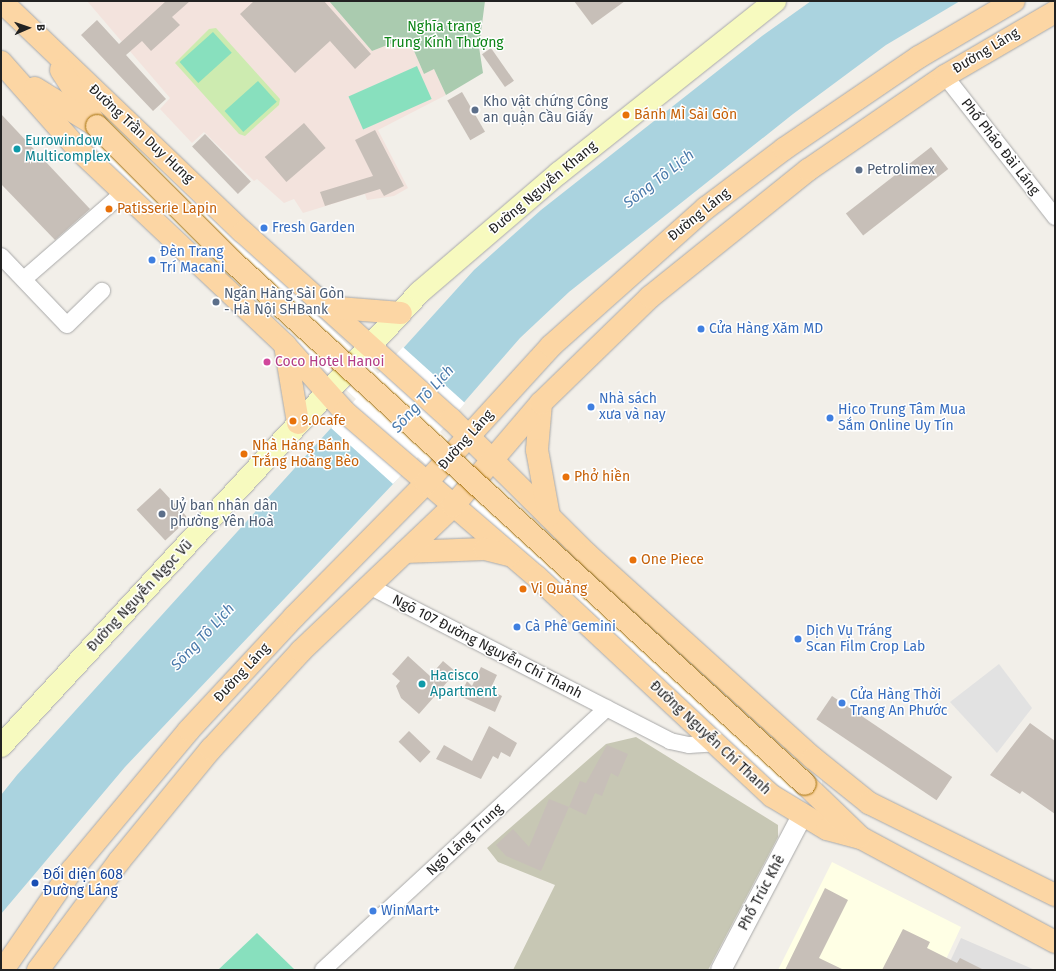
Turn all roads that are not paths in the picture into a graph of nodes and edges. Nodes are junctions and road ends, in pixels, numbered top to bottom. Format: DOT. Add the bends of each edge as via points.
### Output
graph roads {
  1 [pos="1,1"];
  2 [pos="774,1"];
  3 [pos="1014,1"];
  4 [pos="1055,12"];
  5 [pos="48,48"];
  6 [pos="1,62"];
  7 [pos="945,76"];
  8 [pos="20,79"];
  9 [pos="97,126"];
  10 [pos="124,192"];
  11 [pos="1055,217"];
  12 [pos="1,256"];
  13 [pos="630,274"];
  14 [pos="24,279"];
  15 [pos="102,291"];
  16 [pos="650,297"];
  17 [pos="326,307"];
  18 [pos="401,313"];
  19 [pos="370,344"];
  20 [pos="285,345"];
  21 [pos="327,391"];
  22 [pos="541,403"];
  23 [pos="298,424"];
  24 [pos="469,437"];
  25 [pos="493,460"];
  26 [pos="426,483"];
  27 [pos="452,506"];
  28 [pos="549,516"];
  29 [pos="570,536"];
  30 [pos="405,552"];
  31 [pos="512,556"];
  32 [pos="537,577"];
  33 [pos="367,585"];
  34 [pos="607,708"];
  35 [pos="715,743"];
  36 [pos="1,746"];
  37 [pos="805,784"];
  38 [pos="869,803"];
  39 [pos="802,816"];
  40 [pos="861,838"];
  41 [pos="1055,895"];
  42 [pos="1055,942"];
  43 [pos="3,970"];
  44 [pos="38,970"];
  45 [pos="323,970"];
  46 [pos="721,970"];
  1 -- 5 [label="main road, Đường Trần Duy Hưng"];
  2 -- 18 [label="main road, Đường Nguyễn Khang" via="559,173 420,292"];
  3 -- 13 [label="main road, Đường Láng" via="847,104 706,208"];
  4 -- 7 [label="main road, Đường Láng"];
  5 -- 9 [label="main road"];
  5 -- 17 [label="main road, Đường Trần Duy Hưng"];
  6 -- 8 [label="main road"];
  7 -- 11 [label="street, Phố Pháo Đài Láng"];
  7 -- 16 [label="main road, Đường Láng" via="782,188"];
  8 -- 9 [label="main road"];
  8 -- 10 [label="main road" via="78,149"];
  9 -- 37 [label="main road, bridge" via="244,272"];
  10 -- 14 [label="street"];
  10 -- 20 [label="main road"];
  12 -- 14 [label="street"];
  13 -- 16 [label="main road"];
  13 -- 24 [label="main road, Đường Láng" via="551,346"];
  14 -- 15 [label="street" via="67,325"];
  16 -- 22 [label="main road, Đường Láng"];
  17 -- 18 [label="main road"];
  17 -- 19 [label="main road, Đường Trần Duy Hưng"];
  17 -- 20 [label="main road" via="327,324 322,337 307,344"];
  18 -- 19 [label="main road, Đường Nguyễn Khang"];
  19 -- 21 [label="main road, Đường Nguyễn Khang"];
  19 -- 24 [label="main road, Đường Trần Duy Hưng"];
  20 -- 21 [label="main road"];
  20 -- 23 [label="main road"];
  21 -- 23 [label="main road, Đường Nguyễn Ngọc Vũ"];
  21 -- 26 [label="main road, Đường Nguyễn Chí Thanh" via="345,412"];
  22 -- 25 [label="main road, Đường Láng"];
  22 -- 28 [label="main road" via="537,450"];
  23 -- 36 [label="main road, Đường Nguyễn Ngọc Vũ"];
  24 -- 25 [label="main road"];
  24 -- 26 [label="main road, Đường Láng"];
  25 -- 27 [label="main road, Đường Láng"];
  25 -- 28 [label="main road"];
  26 -- 27 [label="main road, Đường Nguyễn Chí Thanh"];
  26 -- 43 [label="main road, Đường Láng" via="294,617 189,730 72,870"];
  27 -- 30 [label="main road, Đường Láng"];
  27 -- 31 [label="main road, Đường Nguyễn Chí Thanh"];
  28 -- 29 [label="main road"];
  29 -- 32 [label="main road" via="556,534 538,545 533,564"];
  29 -- 38 [label="main road" via="764,715"];
  30 -- 31 [label="main road" via="485,549"];
  30 -- 33 [label="main road, Đường Láng"];
  31 -- 32 [label="main road, Đường Nguyễn Chí Thanh"];
  32 -- 35 [label="main road, Đường Nguyễn Chí Thanh"];
  33 -- 34 [label="street, Ngõ 107 Đường Nguyễn Chí Thanh"];
  33 -- 44 [label="main road, Đường Láng" via="301,651 190,773"];
  34 -- 35 [label="street, Ngõ 107 Đường Nguyễn Chí Thanh" via="670,741 689,745"];
  34 -- 45 [label="street, Ngõ Láng Trung"];
  35 -- 39 [label="main road, Đường Nguyễn Chí Thanh" via="772,796"];
  37 -- 38 [label="main road"];
  37 -- 40 [label="main road"];
  38 -- 41 [label="main road"];
  39 -- 40 [label="main road, Đường Nguyễn Chí Thanh" via="827,829"];
  39 -- 46 [label="street, Phố Trúc Khê"];
  40 -- 42 [label="main road, Đường Nguyễn Chí Thanh"];
}
